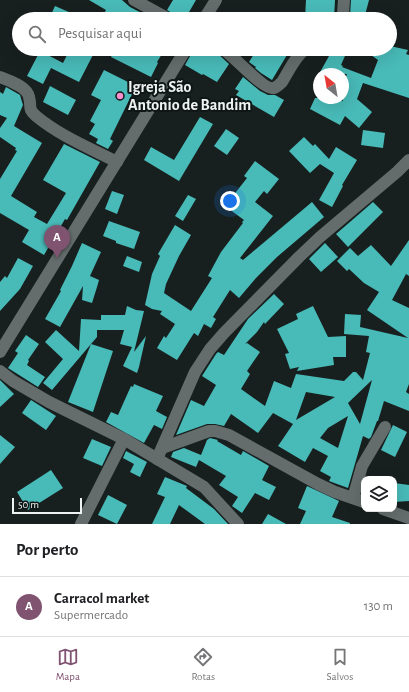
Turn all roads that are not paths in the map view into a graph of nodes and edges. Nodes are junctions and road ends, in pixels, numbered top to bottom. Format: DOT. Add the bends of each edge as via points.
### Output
graph roads {
  1 [pos="134,0"];
  2 [pos="216,0"];
  3 [pos="344,0"];
  4 [pos="156,12"];
  5 [pos="208,12"];
  6 [pos="342,12"];
  7 [pos="182,56"];
  8 [pos="231,56"];
  9 [pos="299,56"];
  10 [pos="0,77"];
  11 [pos="409,160"];
  12 [pos="117,162"];
  13 [pos="0,352"];
  14 [pos="0,371"];
  15 [pos="385,427"];
  16 [pos="124,439"];
  17 [pos="160,453"];
  18 [pos="358,500"];
  19 [pos="392,512"];
  20 [pos="409,518"];
  21 [pos="81,524"];
  22 [pos="238,524"];
  1 -- 4 [label="street"];
  2 -- 5 [label="street"];
  3 -- 6 [label="street"];
  7 -- 12 [label="street"];
  8 -- 9 [label="street" via="253,76 274,88 281,83"];
  10 -- 12 [label="street" via="23,88 30,97 29,105 32,112 48,126"];
  11 -- 17 [label="street" via="315,242 224,332 195,372"];
  12 -- 13 [label="street"];
  14 -- 16 [label="street" via="49,402"];
  15 -- 18 [label="street" via="362,466"];
  16 -- 17 [label="street"];
  16 -- 21 [label="street"];
  17 -- 18 [label="street" via="204,433 215,431 229,435 318,484"];
  17 -- 22 [label="street" via="204,487"];
  19 -- 20 [label="street"];
}
